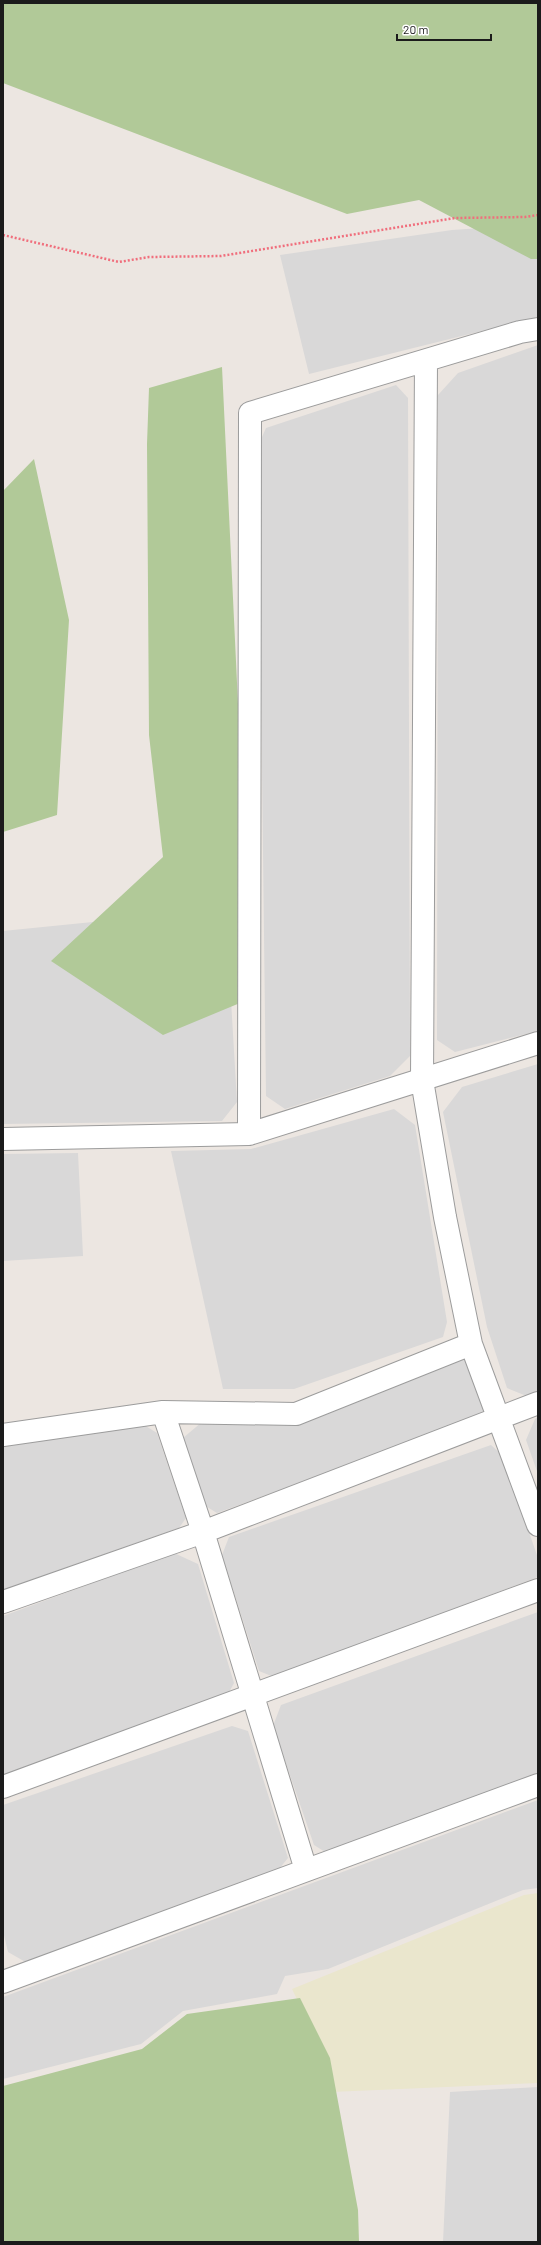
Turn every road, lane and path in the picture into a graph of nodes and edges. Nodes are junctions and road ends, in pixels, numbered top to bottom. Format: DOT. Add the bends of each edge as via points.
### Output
graph roads {
  1 [pos="538,215"];
  2 [pos="3,235"];
  3 [pos="538,329"];
  4 [pos="426,361"];
  5 [pos="538,1043"];
  6 [pos="422,1080"];
  7 [pos="249,1134"];
  8 [pos="3,1139"];
  9 [pos="471,1344"];
  10 [pos="538,1403"];
  11 [pos="164,1412"];
  12 [pos="499,1419"];
  13 [pos="3,1435"];
  14 [pos="538,1525"];
  15 [pos="203,1532"];
  16 [pos="538,1590"];
  17 [pos="3,1602"];
  18 [pos="254,1696"];
  19 [pos="538,1785"];
  20 [pos="3,1787"];
  21 [pos="306,1870"];
  22 [pos="3,1982"];
  1 -- 2 [label="path" via="455,218 221,256 148,257 119,262"];
  3 -- 4 [label="street" via="520,332"];
  4 -- 6 [label="street"];
  4 -- 7 [label="street" via="250,413"];
  5 -- 6 [label="street"];
  6 -- 7 [label="street"];
  6 -- 9 [label="street" via="445,1217"];
  7 -- 8 [label="street"];
  9 -- 11 [label="street" via="296,1414"];
  9 -- 12 [label="street"];
  10 -- 12 [label="street"];
  11 -- 13 [label="street"];
  11 -- 15 [label="street"];
  12 -- 14 [label="street"];
  12 -- 15 [label="street"];
  15 -- 17 [label="street"];
  15 -- 18 [label="street"];
  16 -- 18 [label="street"];
  18 -- 20 [label="street"];
  18 -- 21 [label="street"];
  19 -- 21 [label="street"];
  21 -- 22 [label="street"];
}
